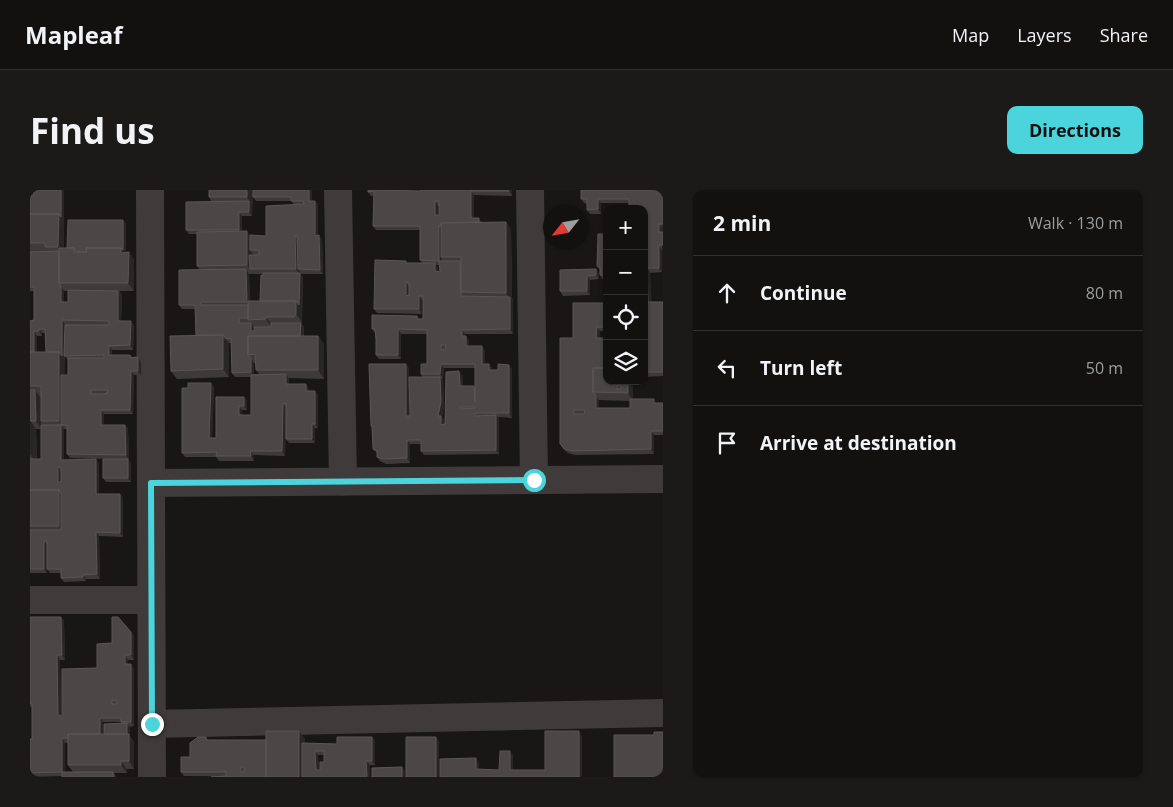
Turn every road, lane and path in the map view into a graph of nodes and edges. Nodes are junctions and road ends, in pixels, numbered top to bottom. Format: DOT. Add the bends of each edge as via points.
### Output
graph roads {
  1 [pos="150,190"];
  2 [pos="338,190"];
  3 [pos="530,190"];
  4 [pos="663,479"];
  5 [pos="534,480"];
  6 [pos="343,482"];
  7 [pos="151,483"];
  8 [pos="30,600"];
  9 [pos="151,600"];
  10 [pos="663,713"];
  11 [pos="152,724"];
  12 [pos="152,777"];
  1 -- 7 [label="street"];
  2 -- 6 [label="street"];
  3 -- 5 [label="street"];
  4 -- 5 [label="street"];
  5 -- 6 [label="street"];
  6 -- 7 [label="street"];
  7 -- 9 [label="street"];
  8 -- 9 [label="street"];
  9 -- 11 [label="street"];
  10 -- 11 [label="street"];
  11 -- 12 [label="street"];
}
